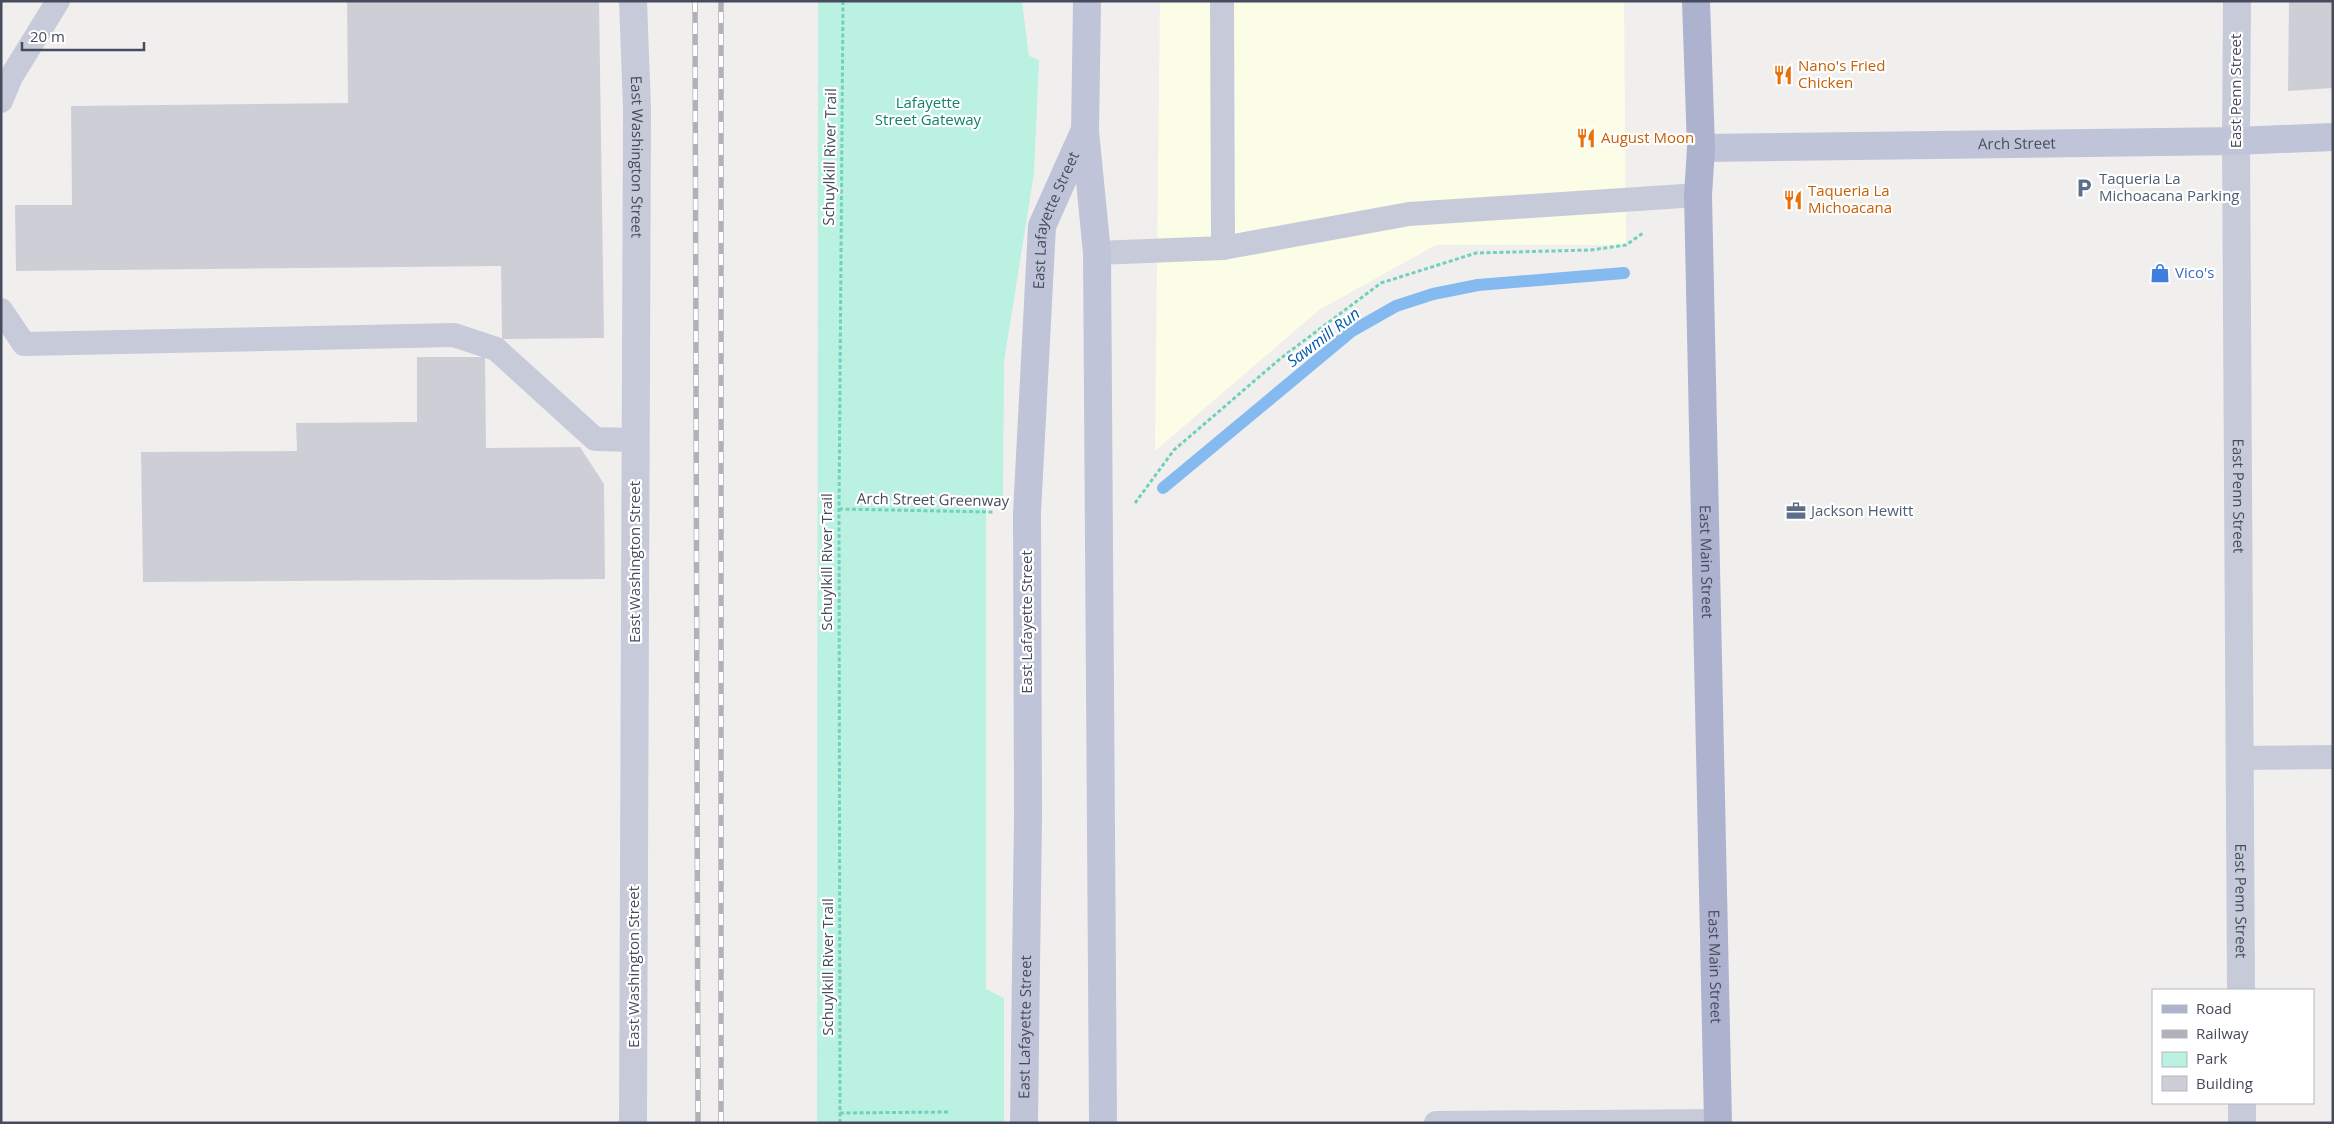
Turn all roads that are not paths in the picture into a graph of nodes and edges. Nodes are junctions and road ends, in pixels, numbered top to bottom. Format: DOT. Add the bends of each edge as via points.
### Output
graph roads {
  1 [pos="58,1"];
  2 [pos="633,1"];
  3 [pos="1087,1"];
  4 [pos="1222,1"];
  5 [pos="1696,1"];
  6 [pos="2237,1"];
  7 [pos="1,101"];
  8 [pos="1085,131"];
  9 [pos="2333,137"];
  10 [pos="2236,141"];
  11 [pos="1701,148"];
  12 [pos="1698,195"];
  13 [pos="1222,248"];
  14 [pos="1097,253"];
  15 [pos="1,310"];
  16 [pos="636,440"];
  17 [pos="2333,757"];
  18 [pos="2240,758"];
  19 [pos="2241,989"];
  20 [pos="2242,1104"];
  21 [pos="1718,1122"];
  22 [pos="633,1123"];
  23 [pos="1024,1123"];
  24 [pos="1103,1123"];
  25 [pos="1436,1123"];
  26 [pos="2242,1123"];
  1 -- 7 [label="lane" via="11,77"];
  2 -- 16 [label="street, East Washington Street" via="637,108"];
  3 -- 8 [label="street, East Lafayette Street"];
  4 -- 13 [label="lane"];
  5 -- 11 [label="main road, East Main Street"];
  6 -- 10 [label="street, East Penn Street"];
  8 -- 14 [label="street, East Lafayette Street"];
  8 -- 23 [label="street, East Lafayette Street" via="1042,226 1027,513"];
  9 -- 10 [label="street, Arch Street"];
  10 -- 11 [label="street, Arch Street"];
  10 -- 18 [label="street, East Penn Street"];
  11 -- 12 [label="main road, East Main Street"];
  12 -- 13 [label="lane" via="1409,214"];
  12 -- 21 [label="main road, East Main Street"];
  13 -- 14 [label="lane"];
  14 -- 24 [label="street, East Lafayette Street"];
  15 -- 16 [label="lane" via="24,344 454,335 496,349 594,439"];
  16 -- 22 [label="street, East Washington Street"];
  17 -- 18 [label="lane"];
  18 -- 19 [label="street, East Penn Street"];
  20 -- 26 [label="street"];
  21 -- 25 [label="lane"];
}
